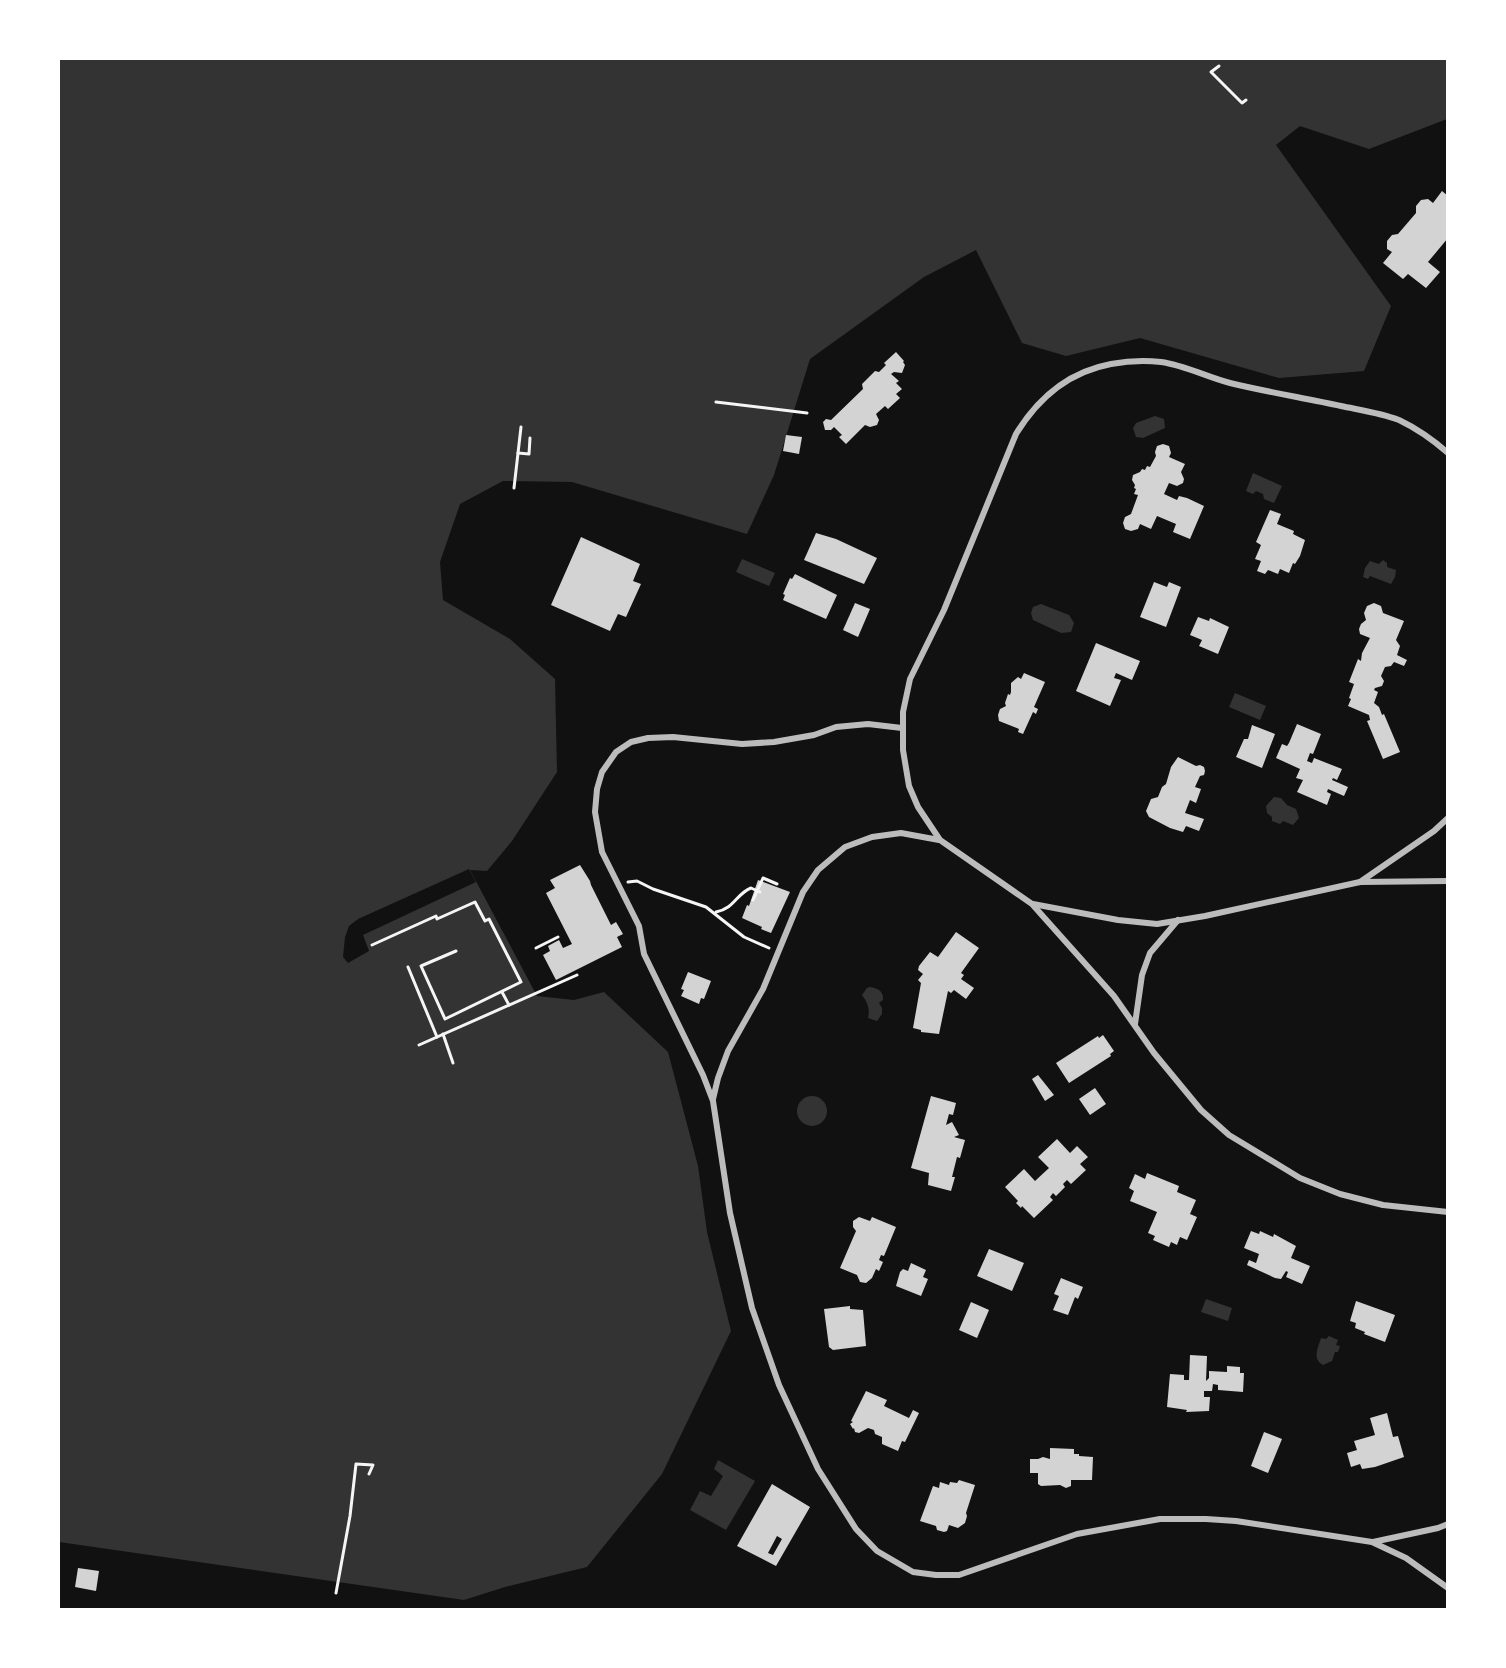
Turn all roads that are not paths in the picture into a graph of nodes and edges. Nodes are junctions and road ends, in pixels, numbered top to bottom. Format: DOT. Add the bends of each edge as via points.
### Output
graph roads {
  1 [pos="1448,453"];
  2 [pos="902,728"];
  3 [pos="1448,818"];
  4 [pos="940,840"];
  5 [pos="1448,881"];
  6 [pos="1360,882"];
  7 [pos="1032,904"];
  8 [pos="1178,920"];
  9 [pos="1135,1024"];
  10 [pos="713,1101"];
  11 [pos="1448,1212"];
  12 [pos="1448,1524"];
  13 [pos="1372,1542"];
  14 [pos="1448,1588"];
  1 -- 2 [label="street" via="1424,433 1396,419 1229,383 1163,362 1139,360 1085,371 1046,395 1016,434 944,610 910,679"];
  2 -- 4 [label="street" via="909,786"];
  2 -- 10 [label="street" via="868,724 836,727 814,735 742,744 648,738 631,742 607,763 597,789 595,812 602,852 639,926 644,954"];
  3 -- 6 [label="street"];
  4 -- 7 [label="street"];
  4 -- 10 [label="street" via="901,833 872,837 845,847 818,870 803,892 763,989 728,1051"];
  5 -- 6 [label="street"];
  6 -- 8 [label="street"];
  7 -- 8 [label="street" via="1118,920 1156,924"];
  7 -- 9 [label="street"];
  8 -- 9 [label="street" via="1150,953 1142,975"];
  9 -- 11 [label="street" via="1201,1110 1229,1135 1265,1158 1340,1194 1383,1205"];
  10 -- 13 [label="street" via="736,1238 752,1308 776,1378 818,1469 856,1529 877,1551 914,1572 959,1575 1077,1534 1160,1519 1236,1521"];
  12 -- 13 [label="street"];
  13 -- 14 [label="street" via="1406,1558"];
}
